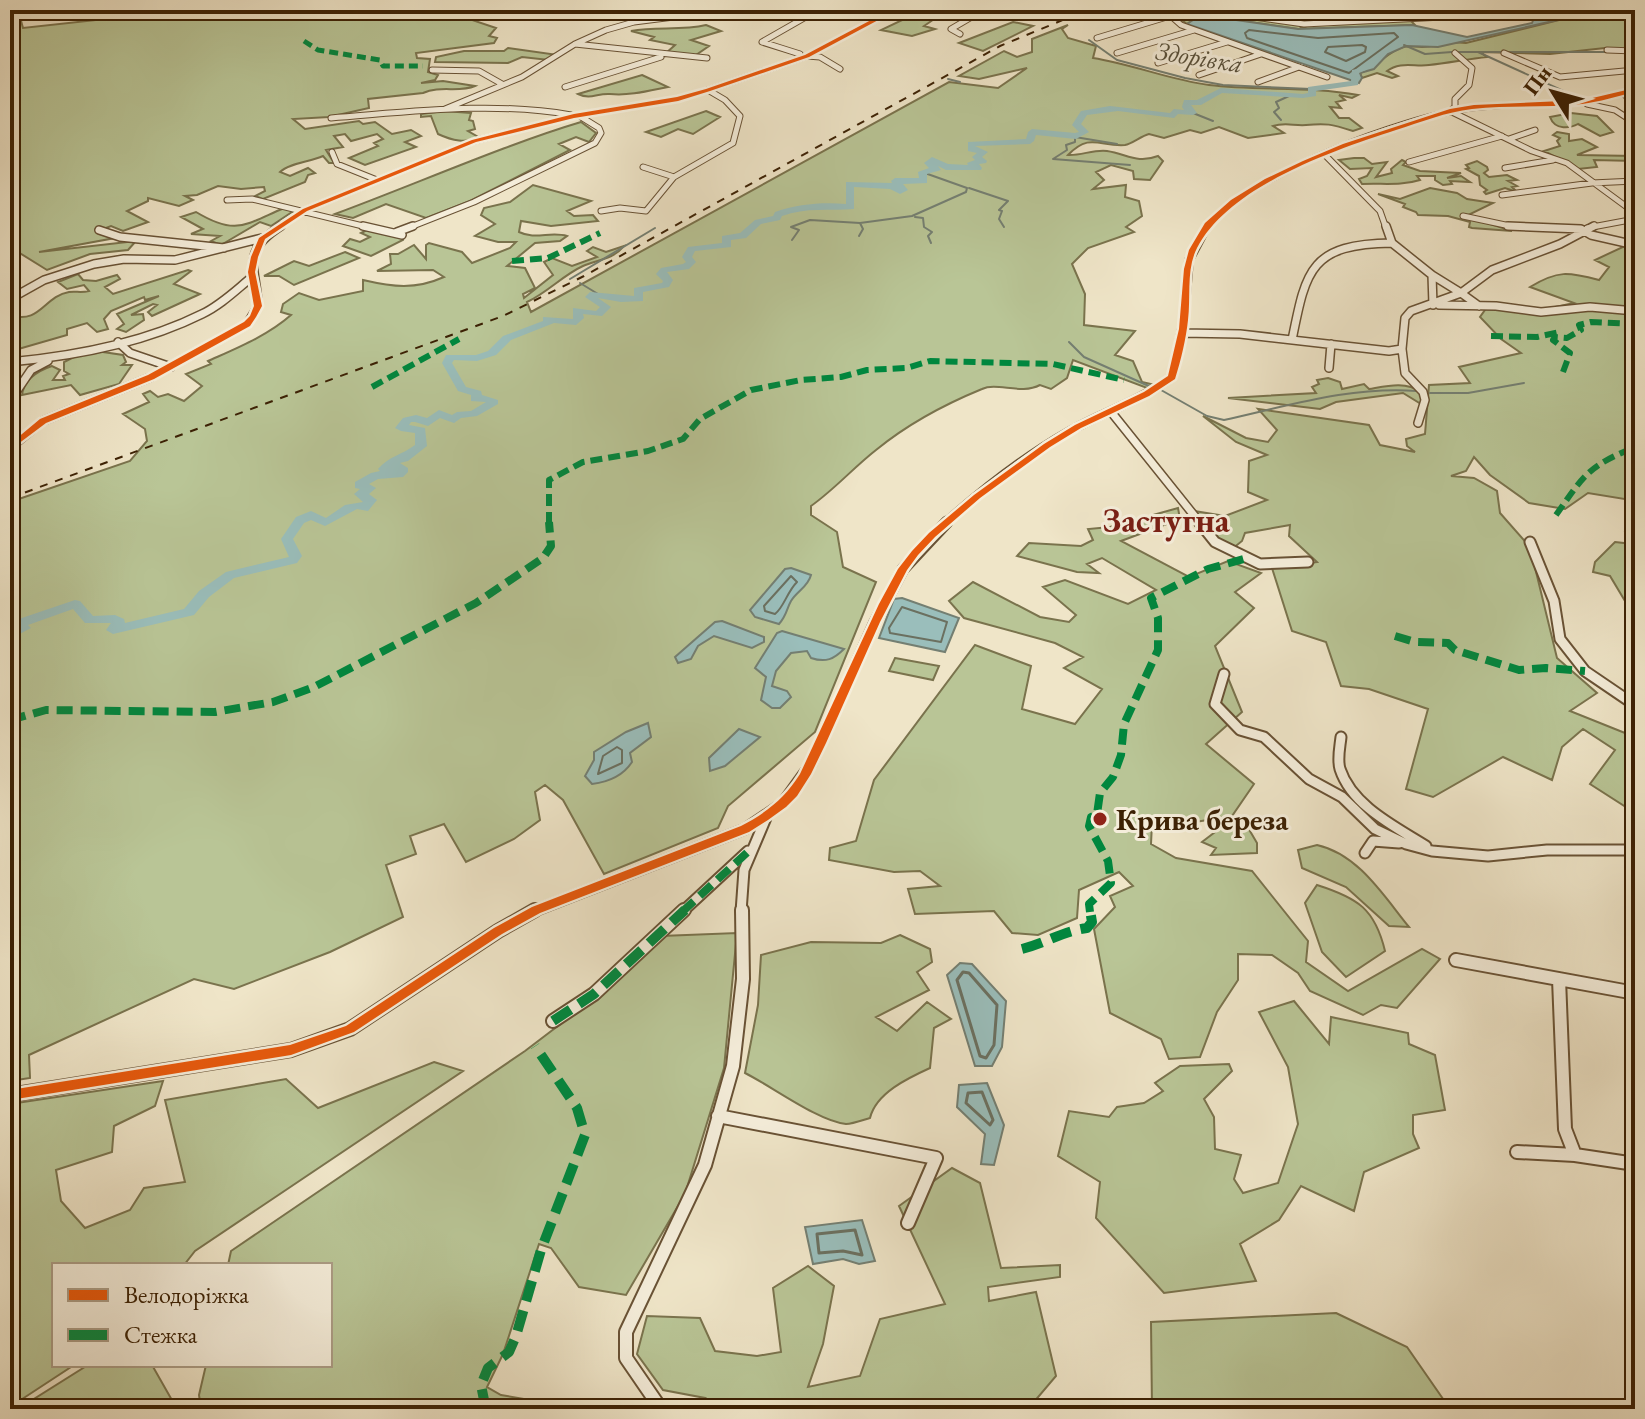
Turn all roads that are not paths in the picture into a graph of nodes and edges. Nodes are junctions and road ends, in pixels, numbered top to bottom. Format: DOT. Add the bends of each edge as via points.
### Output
graph roads {
  1 [pos="18,10"];
  2 [pos="40,10"];
  3 [pos="729,10"];
  4 [pos="818,10"];
  5 [pos="894,10"];
  6 [pos="975,10"];
  7 [pos="1164,10"];
  8 [pos="1204,10"];
  9 [pos="1458,10"];
  10 [pos="1170,16"];
  11 [pos="1194,30"];
  12 [pos="960,34"];
  13 [pos="1097,38"];
  14 [pos="1227,42"];
  15 [pos="575,44"];
  16 [pos="1607,50"];
  17 [pos="1635,51"];
  18 [pos="1117,53"];
  19 [pos="1455,53"];
  20 [pos="1504,53"];
  21 [pos="1261,54"];
  22 [pos="664,55"];
  23 [pos="804,55"];
  24 [pos="707,58"];
  25 [pos="1158,63"];
  26 [pos="1299,67"];
  27 [pos="840,69"];
  28 [pos="432,70"];
  29 [pos="1635,70"];
  30 [pos="1199,75"];
  31 [pos="1327,77"];
  32 [pos="1258,82"];
  33 [pos="502,84"];
  34 [pos="565,87"];
  35 [pos="708,90"];
  36 [pos="1635,90"];
  37 [pos="1622,93"];
  38 [pos="1584,102"];
  39 [pos="1635,102"];
  40 [pos="445,109"];
  41 [pos="1450,111"];
  42 [pos="576,116"];
  43 [pos="331,118"];
  44 [pos="1635,123"];
  45 [pos="1535,130"];
  46 [pos="1506,138"];
  47 [pos="332,152"];
  48 [pos="1325,155"];
  49 [pos="1555,160"];
  50 [pos="1409,162"];
  51 [pos="643,167"];
  52 [pos="1505,168"];
  53 [pos="674,177"];
  54 [pos="377,180"];
  55 [pos="1635,181"];
  56 [pos="1592,183"];
  57 [pos="1502,195"];
  58 [pos="227,200"];
  59 [pos="305,210"];
  60 [pos="601,211"];
  61 [pos="646,211"];
  62 [pos="1463,216"];
  63 [pos="1635,216"];
  64 [pos="646,220"];
  65 [pos="1581,229"];
  66 [pos="99,230"];
  67 [pos="262,238"];
  68 [pos="1392,243"];
  69 [pos="244,244"];
  70 [pos="1635,245"];
  71 [pos="227,248"];
  72 [pos="256,253"];
  73 [pos="1432,275"];
  74 [pos="252,277"];
  75 [pos="1461,293"];
  76 [pos="10,299"];
  77 [pos="1433,305"];
  78 [pos="1479,306"];
  79 [pos="1635,311"];
  80 [pos="1182,333"];
  81 [pos="1292,340"];
  82 [pos="118,342"];
  83 [pos="1331,344"];
  84 [pos="1402,349"];
  85 [pos="54,357"];
  86 [pos="10,362"];
  87 [pos="171,367"];
  88 [pos="1329,368"];
  89 [pos="12,398"];
  90 [pos="1112,413"];
  91 [pos="1418,423"];
  92 [pos="10,448"];
  93 [pos="1530,542"];
  94 [pos="1308,562"];
  95 [pos="1224,674"];
  96 [pos="1635,705"];
  97 [pos="1341,737"];
  98 [pos="766,817"];
  99 [pos="738,832"];
  100 [pos="1406,844"];
  101 [pos="752,845"];
  102 [pos="1635,850"];
  103 [pos="1432,851"];
  104 [pos="1365,853"];
  105 [pos="1456,960"];
  106 [pos="1559,979"];
  107 [pos="1635,993"];
  108 [pos="553,1021"];
  109 [pos="10,1095"];
  110 [pos="718,1116"];
  111 [pos="1517,1152"];
  112 [pos="1575,1155"];
  113 [pos="1635,1164"];
  114 [pos="908,1223"];
  115 [pos="661,1409"];
  1 -- 2 [label="street"];
  3 -- 15 [label="street" via="619,25"];
  4 -- 23 [label="street" via="762,42"];
  5 -- 23 [label="street"];
  6 -- 12 [label="street" via="951,29"];
  7 -- 10 [label="street"];
  8 -- 9 [label="street" via="1304,24 1464,18"];
  10 -- 11 [label="street"];
  10 -- 13 [label="street"];
  11 -- 14 [label="street"];
  11 -- 18 [label="street"];
  14 -- 21 [label="street"];
  14 -- 25 [label="street"];
  15 -- 22 [label="street"];
  15 -- 33 [label="street"];
  16 -- 17 [label="street"];
  19 -- 41 [label="street" via="1472,68 1469,85"];
  20 -- 29 [label="street" via="1560,77"];
  21 -- 26 [label="street"];
  21 -- 30 [label="street"];
  22 -- 24 [label="street"];
  22 -- 34 [label="street"];
  23 -- 27 [label="street"];
  23 -- 35 [label="street"];
  26 -- 31 [label="street"];
  26 -- 32 [label="street"];
  28 -- 33 [label="street" via="479,71"];
  33 -- 40 [label="street"];
  35 -- 42 [label="street"];
  35 -- 53 [label="street" via="740,116 737,136 723,150"];
  36 -- 37 [label="street"];
  37 -- 38 [label="street"];
  37 -- 39 [label="street"];
  38 -- 41 [label="street"];
  38 -- 44 [label="street" via="1615,110"];
  40 -- 42 [label="street"];
  40 -- 43 [label="street"];
  41 -- 46 [label="street"];
  41 -- 48 [label="street"];
  42 -- 54 [label="street" via="474,141"];
  42 -- 59 [label="street" via="599,128 595,143 400,234"];
  45 -- 46 [label="street"];
  46 -- 49 [label="street"];
  46 -- 50 [label="street"];
  47 -- 54 [label="street" via="337,164"];
  48 -- 68 [label="street" via="1380,211"];
  48 -- 80 [label="street" via="1247,190 1216,217 1193,248"];
  49 -- 52 [label="street"];
  49 -- 56 [label="street"];
  51 -- 53 [label="street"];
  53 -- 61 [label="street"];
  54 -- 59 [label="street"];
  55 -- 56 [label="street"];
  56 -- 57 [label="street"];
  56 -- 63 [label="street"];
  58 -- 59 [label="street" via="252,199"];
  59 -- 67 [label="street"];
  60 -- 61 [label="street"];
  61 -- 64 [label="street"];
  62 -- 65 [label="street" via="1510,226"];
  63 -- 65 [label="street"];
  65 -- 70 [label="street"];
  65 -- 75 [label="street" via="1555,246 1467,283"];
  66 -- 71 [label="street" via="120,237"];
  67 -- 69 [label="street"];
  67 -- 72 [label="street"];
  68 -- 73 [label="street"];
  68 -- 81 [label="street" via="1338,250 1312,269"];
  69 -- 71 [label="street"];
  69 -- 72 [label="street"];
  71 -- 76 [label="street" via="175,260 94,264 44,280"];
  72 -- 74 [label="street"];
  73 -- 75 [label="street"];
  73 -- 77 [label="street"];
  74 -- 82 [label="street" via="200,315"];
  74 -- 87 [label="street" via="259,296 257,314"];
  75 -- 77 [label="street"];
  75 -- 78 [label="street"];
  77 -- 78 [label="street"];
  77 -- 84 [label="street" via="1405,318"];
  78 -- 79 [label="street" via="1541,312 1590,307"];
  80 -- 81 [label="street"];
  80 -- 90 [label="street" via="1172,377"];
  81 -- 83 [label="street"];
  82 -- 85 [label="street"];
  82 -- 87 [label="street" via="130,353"];
  83 -- 84 [label="street"];
  83 -- 88 [label="street"];
  84 -- 91 [label="street" via="1405,373 1425,400"];
  85 -- 86 [label="street"];
  85 -- 89 [label="street" via="31,370"];
  87 -- 92 [label="street" via="43,421"];
  90 -- 94 [label="street" via="1215,542 1251,562"];
  90 -- 98 [label="street" via="1067,433 970,503 921,547 904,567 793,793"];
  93 -- 96 [label="street" via="1554,601 1560,639 1585,671"];
  95 -- 100 [label="street" via="1215,704 1240,730 1264,737 1375,829"];
  97 -- 103 [label="street" via="1339,765 1345,780 1367,804"];
  98 -- 99 [label="street"];
  98 -- 101 [label="street"];
  99 -- 101 [label="street"];
  99 -- 109 [label="street" via="536,910 350,1029 291,1050"];
  100 -- 103 [label="street"];
  100 -- 104 [label="street" via="1377,840"];
  101 -- 108 [label="street" via="594,994"];
  101 -- 110 [label="street" via="744,870 733,1066"];
  102 -- 103 [label="street" via="1488,856"];
  105 -- 106 [label="street"];
  106 -- 107 [label="street"];
  106 -- 112 [label="street" via="1565,1129"];
  110 -- 114 [label="street" via="936,1158"];
  110 -- 115 [label="street" via="705,1165 626,1332 626,1358"];
  111 -- 112 [label="street"];
  112 -- 113 [label="street"];
}
